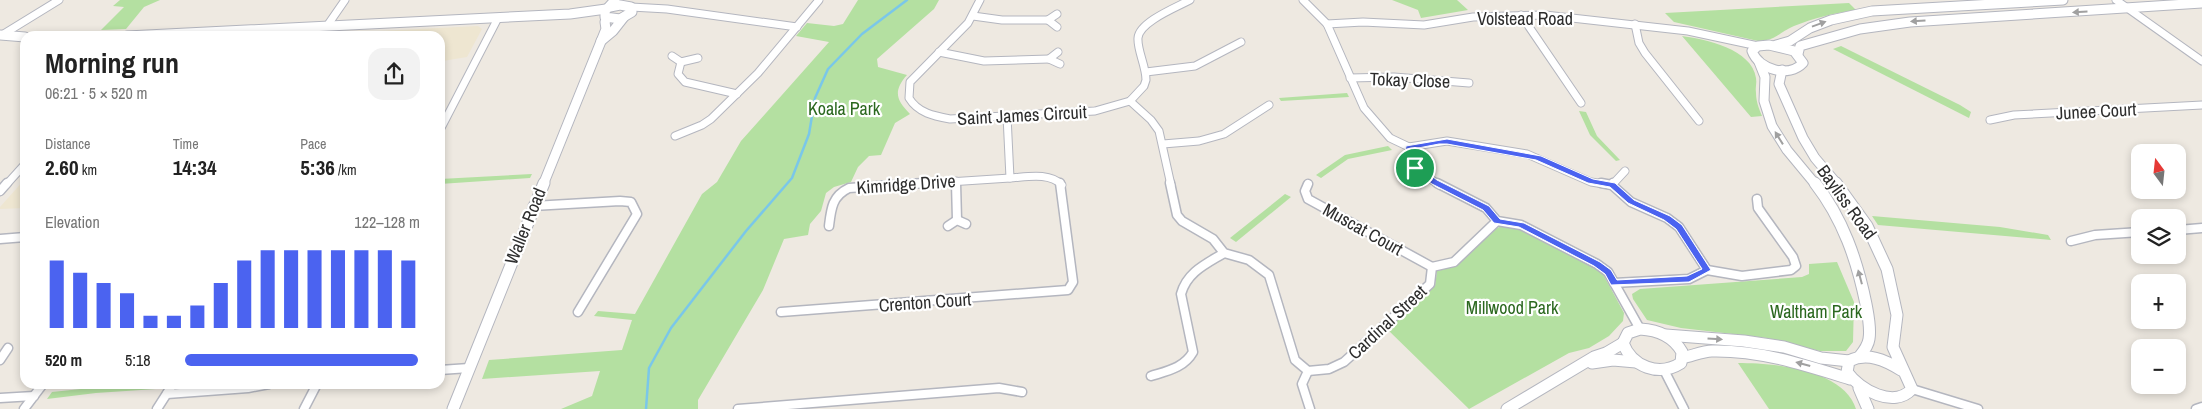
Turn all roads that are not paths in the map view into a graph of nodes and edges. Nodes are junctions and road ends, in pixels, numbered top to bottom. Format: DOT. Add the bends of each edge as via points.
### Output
graph roads {
  1 [pos="59,0"];
  2 [pos="345,0"];
  3 [pos="819,0"];
  4 [pos="980,0"];
  5 [pos="1190,0"];
  6 [pos="1303,0"];
  7 [pos="2063,0"];
  8 [pos="2116,0"];
  9 [pos="2035,1"];
  10 [pos="2202,3"];
  11 [pos="630,4"];
  12 [pos="667,9"];
  13 [pos="2129,9"];
  14 [pos="608,10"];
  15 [pos="1057,14"];
  16 [pos="2047,14"];
  17 [pos="1521,15"];
  18 [pos="973,16"];
  19 [pos="625,17"];
  20 [pos="498,18"];
  21 [pos="1048,20"];
  22 [pos="1327,24"];
  23 [pos="1635,24"];
  24 [pos="326,26"];
  25 [pos="797,27"];
  26 [pos="1057,27"];
  27 [pos="235,31"];
  28 [pos="1,35"];
  29 [pos="20,37"];
  30 [pos="1723,40"];
  31 [pos="1241,42"];
  32 [pos="599,43"];
  33 [pos="1776,45"];
  34 [pos="1758,46"];
  35 [pos="940,52"];
  36 [pos="1058,52"];
  37 [pos="1798,54"];
  38 [pos="672,56"];
  39 [pos="698,58"];
  40 [pos="1049,58"];
  41 [pos="1756,60"];
  42 [pos="2202,61"];
  43 [pos="681,62"];
  44 [pos="1060,64"];
  45 [pos="1782,70"];
  46 [pos="1146,72"];
  47 [pos="1350,78"];
  48 [pos="1469,82"];
  49 [pos="737,94"];
  50 [pos="1130,101"];
  51 [pos="1581,103"];
  52 [pos="1269,105"];
  53 [pos="2202,105"];
  54 [pos="1007,116"];
  55 [pos="445,120"];
  56 [pos="1990,120"];
  57 [pos="1699,121"];
  58 [pos="675,136"];
  59 [pos="1163,144"];
  60 [pos="1409,147"];
  61 [pos="20,169"];
  62 [pos="1625,171"];
  63 [pos="1010,178"];
  64 [pos="956,181"];
  65 [pos="1308,184"];
  66 [pos="1612,185"];
  67 [pos="0,191"];
  68 [pos="1757,199"];
  69 [pos="533,206"];
  70 [pos="957,220"];
  71 [pos="1497,221"];
  72 [pos="966,224"];
  73 [pos="829,226"];
  74 [pos="948,226"];
  75 [pos="2202,228"];
  76 [pos="2186,229"];
  77 [pos="2131,233"];
  78 [pos="20,237"];
  79 [pos="0,239"];
  80 [pos="2071,240"];
  81 [pos="1224,253"];
  82 [pos="1432,267"];
  83 [pos="1707,270"];
  84 [pos="1614,283"];
  85 [pos="1068,290"];
  86 [pos="578,312"];
  87 [pos="781,312"];
  88 [pos="1640,329"];
  89 [pos="1666,335"];
  90 [pos="1623,343"];
  91 [pos="8,348"];
  92 [pos="1682,358"];
  93 [pos="1854,359"];
  94 [pos="0,360"];
  95 [pos="1636,362"];
  96 [pos="1584,364"];
  97 [pos="469,368"];
  98 [pos="445,370"];
  99 [pos="1308,370"];
  100 [pos="1664,370"];
  101 [pos="1901,370"];
  102 [pos="1151,376"];
  103 [pos="1850,379"];
  104 [pos="1859,388"];
  105 [pos="39,389"];
  106 [pos="170,389"];
  107 [pos="234,389"];
  108 [pos="314,389"];
  109 [pos="1912,389"];
  110 [pos="1022,392"];
  111 [pos="167,394"];
  112 [pos="34,396"];
  113 [pos="0,398"];
  114 [pos="1899,405"];
  115 [pos="2202,407"];
  116 [pos="24,409"];
  117 [pos="157,409"];
  118 [pos="304,409"];
  119 [pos="453,409"];
  120 [pos="738,409"];
  121 [pos="1310,409"];
  122 [pos="1507,409"];
  123 [pos="1684,409"];
  124 [pos="1868,409"];
  125 [pos="1978,409"];
  126 [pos="2196,409"];
  1 -- 28 [label="street"];
  2 -- 24 [label="street"];
  3 -- 25 [label="street"];
  4 -- 18 [label="street, Saint James Circuit"];
  5 -- 46 [label="street" via="1148,22 1141,30 1138,38"];
  6 -- 22 [label="street"];
  7 -- 9 [label="street"];
  8 -- 13 [label="street"];
  9 -- 16 [label="street"];
  33 -- 9 [label="street, one-way" via="1790,41 1810,28 1859,13"];
  10 -- 13 [label="street"];
  11 -- 12 [label="street"];
  11 -- 14 [label="street"];
  11 -- 19 [label="street, Waller Road" via="632,12"];
  12 -- 19 [label="street"];
  12 -- 25 [label="street"];
  13 -- 16 [label="street, one-way"];
  13 -- 42 [label="street"];
  14 -- 19 [label="street"];
  14 -- 20 [label="street"];
  14 -- 32 [label="street, Waller Road" via="606,28"];
  15 -- 21 [label="street"];
  16 -- 37 [label="street, one-way" via="1883,25 1806,43 1800,46"];
  17 -- 22 [label="street, Volstead Road" via="1473,17 1424,25"];
  17 -- 23 [label="street, Volstead Road" via="1573,16"];
  17 -- 51 [label="street"];
  18 -- 21 [label="street"];
  18 -- 35 [label="street, Saint James Circuit"];
  19 -- 32 [label="street, Waller Road"];
  20 -- 24 [label="street"];
  20 -- 55 [label="street"];
  21 -- 26 [label="street"];
  22 -- 47 [label="street"];
  23 -- 30 [label="street, Volstead Road" via="1688,31"];
  23 -- 57 [label="street" via="1645,53"];
  24 -- 27 [label="street"];
  25 -- 49 [label="street"];
  28 -- 29 [label="street"];
  30 -- 34 [label="street, Volstead Road"];
  30 -- 41 [label="street, Volstead Road" via="1746,50"];
  31 -- 46 [label="street" via="1195,66"];
  32 -- 69 [label="street, Waller Road"];
  33 -- 34 [label="street"];
  33 -- 37 [label="street"];
  34 -- 41 [label="street" via="1752,51"];
  35 -- 40 [label="street" via="984,61"];
  35 -- 54 [label="street, Saint James Circuit" via="910,82 906,91 910,103 935,117"];
  36 -- 40 [label="street"];
  37 -- 45 [label="street" via="1802,59 1801,66"];
  38 -- 43 [label="street"];
  39 -- 43 [label="street"];
  40 -- 44 [label="street"];
  41 -- 45 [label="street"];
  93 -- 41 [label="street, Bayliss Road, one-way" via="1869,346 1870,331 1850,242 1821,191 1777,136 1763,94 1765,77"];
  43 -- 49 [label="street" via="678,72 685,82"];
  45 -- 101 [label="street, Bayliss Road" via="1778,86 1805,143 1850,200 1887,266 1897,317 1893,351"];
  46 -- 50 [label="street" via="1144,86"];
  47 -- 48 [label="street, Tokay Close"];
  47 -- 60 [label="street" via="1364,108 1390,138"];
  49 -- 58 [label="street" via="702,125"];
  50 -- 54 [label="street, Saint James Circuit" via="1095,111"];
  50 -- 59 [label="street" via="1152,120"];
  52 -- 59 [label="street" via="1224,134 1200,142"];
  53 -- 56 [label="street, Junee Court"];
  54 -- 63 [label="street"];
  59 -- 81 [label="street" via="1177,215 1183,224 1218,242"];
  60 -- 66 [label="street" via="1447,141 1527,154 1591,182"];
  60 -- 71 [label="street" via="1408,159 1415,168 1434,182 1486,208"];
  61 -- 67 [label="street"];
  62 -- 66 [label="street"];
  63 -- 64 [label="street, Kimridge Drive"];
  63 -- 85 [label="street, Kimridge Drive" via="1041,176 1055,178 1062,185 1073,282"];
  64 -- 70 [label="street"];
  64 -- 73 [label="street, Kimridge Drive" via="839,191 834,197"];
  65 -- 82 [label="street, Muscat Court" via="1305,191 1308,199"];
  66 -- 83 [label="street" via="1631,202 1679,227"];
  68 -- 83 [label="street" via="1758,208 1796,266 1791,270 1742,276"];
  69 -- 86 [label="street" via="620,201 631,202 635,208 637,214"];
  69 -- 97 [label="street, Waller Road"];
  70 -- 72 [label="street"];
  70 -- 74 [label="street"];
  71 -- 82 [label="street, Cardinal Street" via="1454,262"];
  71 -- 84 [label="street" via="1521,225 1597,264 1608,272"];
  75 -- 76 [label="street"];
  77 -- 80 [label="street"];
  78 -- 79 [label="street"];
  81 -- 99 [label="street" via="1239,255 1259,265 1269,275 1295,360"];
  81 -- 102 [label="street" via="1187,278 1182,285 1193,352 1191,359"];
  82 -- 99 [label="street, Cardinal Street" via="1430,284 1344,362 1329,369"];
  83 -- 84 [label="street" via="1689,279"];
  84 -- 88 [label="street"];
  85 -- 87 [label="street, Crenton Court"];
  88 -- 89 [label="street"];
  88 -- 90 [label="street" via="1628,333"];
  89 -- 92 [label="street" via="1679,346"];
  89 -- 93 [label="street, one-way" via="1744,341 1784,347 1821,358"];
  90 -- 95 [label="street"];
  90 -- 96 [label="street"];
  91 -- 94 [label="street"];
  92 -- 100 [label="street" via="1676,366"];
  103 -- 92 [label="street, one-way" via="1785,359 1744,353 1711,351"];
  93 -- 101 [label="street" via="1881,359"];
  93 -- 103 [label="street, Bayliss Road" via="1846,366"];
  95 -- 96 [label="street" via="1613,360"];
  95 -- 100 [label="street"];
  96 -- 122 [label="street"];
  97 -- 98 [label="street"];
  97 -- 119 [label="street, Waller Road"];
  99 -- 121 [label="street" via="1302,384"];
  100 -- 123 [label="street"];
  101 -- 109 [label="street, Bayliss Road"];
  103 -- 104 [label="street"];
  104 -- 114 [label="street"];
  104 -- 124 [label="street"];
  105 -- 112 [label="street"];
  106 -- 111 [label="street"];
  107 -- 111 [label="street"];
  108 -- 118 [label="street"];
  109 -- 114 [label="street"];
  109 -- 125 [label="street"];
  110 -- 120 [label="street" via="999,388"];
  111 -- 117 [label="street"];
  112 -- 113 [label="street"];
  112 -- 116 [label="street"];
  115 -- 126 [label="street"];
}
